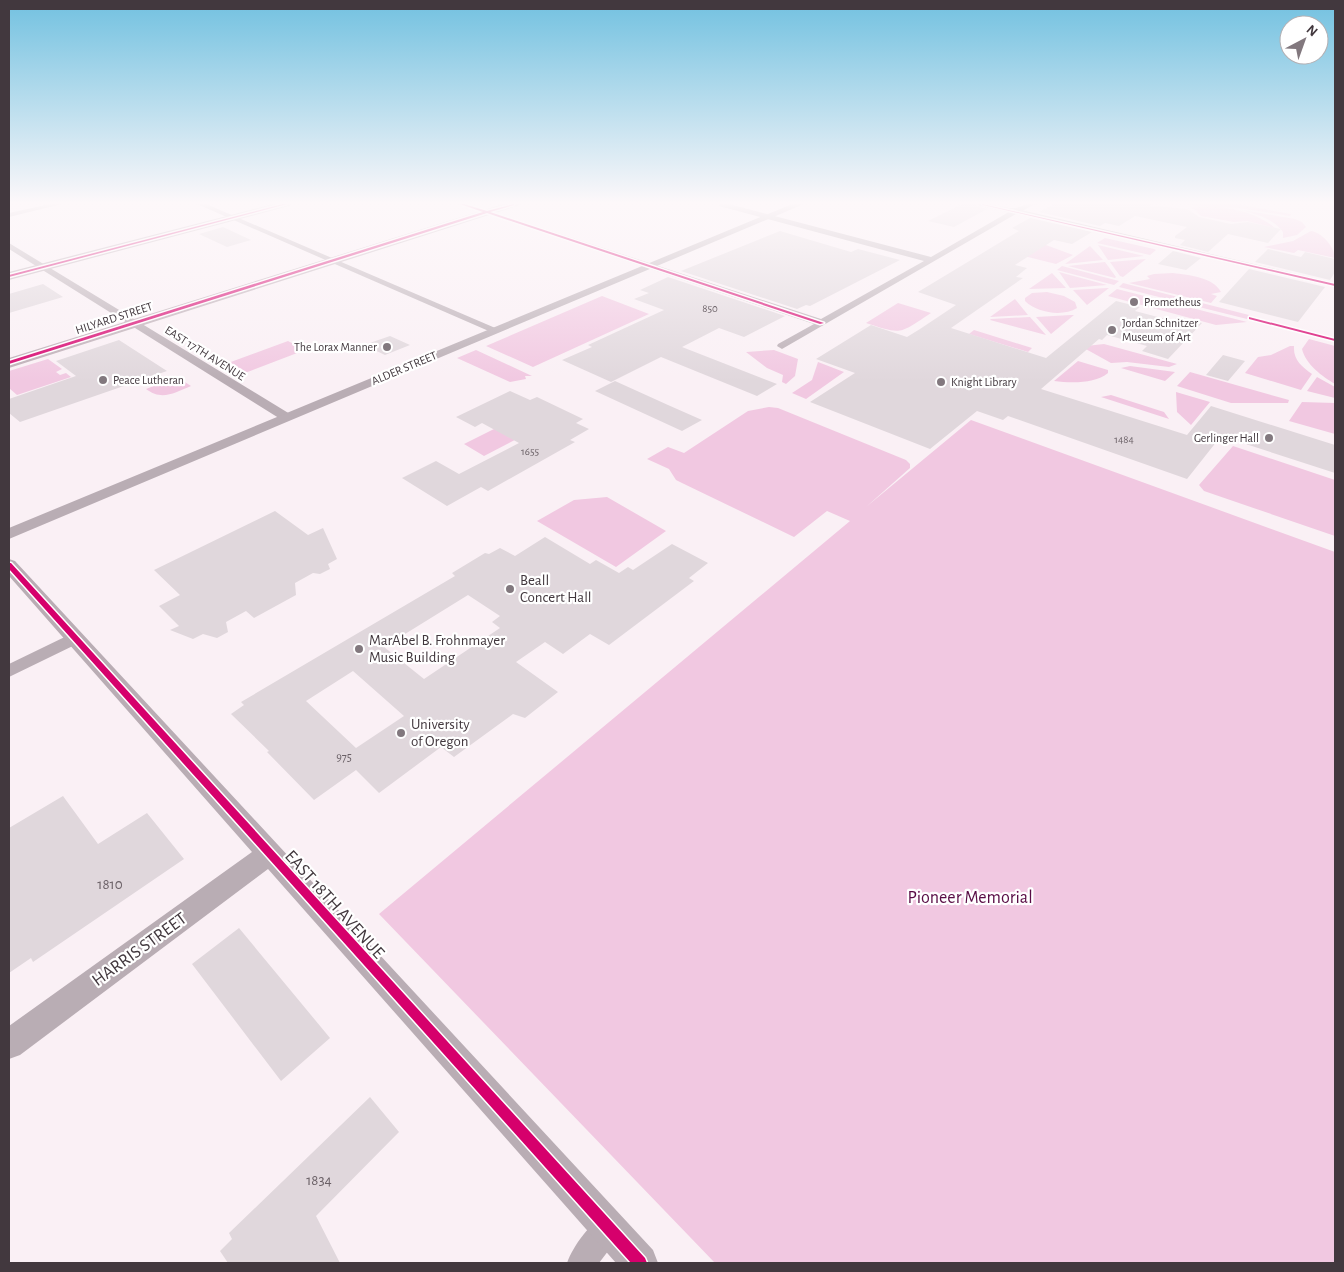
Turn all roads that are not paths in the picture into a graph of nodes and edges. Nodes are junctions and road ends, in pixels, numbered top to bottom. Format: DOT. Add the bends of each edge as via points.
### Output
graph roads {
  1 [pos="37,263"];
  2 [pos="57,263"];
  3 [pos="322,263"];
  4 [pos="341,263"];
  5 [pos="642,263"];
  6 [pos="656,263"];
  7 [pos="926,263"];
  8 [pos="1242,263"];
  9 [pos="650,266"];
  10 [pos="43,267"];
  11 [pos="9,276"];
  12 [pos="1335,285"];
  13 [pos="134,323"];
  14 [pos="822,323"];
  15 [pos="495,330"];
  16 [pos="782,346"];
  17 [pos="9,363"];
  18 [pos="286,417"];
  19 [pos="9,534"];
  20 [pos="9,566"];
  21 [pos="75,638"];
  22 [pos="9,671"];
  23 [pos="269,854"];
  24 [pos="9,1044"];
  25 [pos="608,1228"];
  26 [pos="581,1263"];
  27 [pos="640,1263"];
  1 -- 10 [label="street, EAST 17TH AVENUE"];
  2 -- 10 [label="main road"];
  3 -- 13 [label="main road, HILYARD STREET"];
  4 -- 15 [label="street"];
  5 -- 9 [label="street"];
  6 -- 9 [label="street, ALDER STREET"];
  7 -- 14 [label="street"];
  8 -- 12 [label="street"];
  9 -- 14 [label="street"];
  9 -- 15 [label="street, ALDER STREET"];
  10 -- 11 [label="main road"];
  10 -- 13 [label="street, EAST 17TH AVENUE"];
  13 -- 17 [label="main road, HILYARD STREET"];
  13 -- 18 [label="street, EAST 17TH AVENUE"];
  14 -- 16 [label="street"];
  15 -- 18 [label="street, ALDER STREET"];
  18 -- 19 [label="street, ALDER STREET"];
  20 -- 21 [label="street, EAST 18TH AVENUE"];
  21 -- 22 [label="street"];
  21 -- 23 [label="street, EAST 18TH AVENUE"];
  23 -- 24 [label="street, HARRIS STREET"];
  23 -- 25 [label="street, EAST 18TH AVENUE"];
  25 -- 26 [label="street"];
  25 -- 27 [label="street, EAST 18TH AVENUE"];
}
